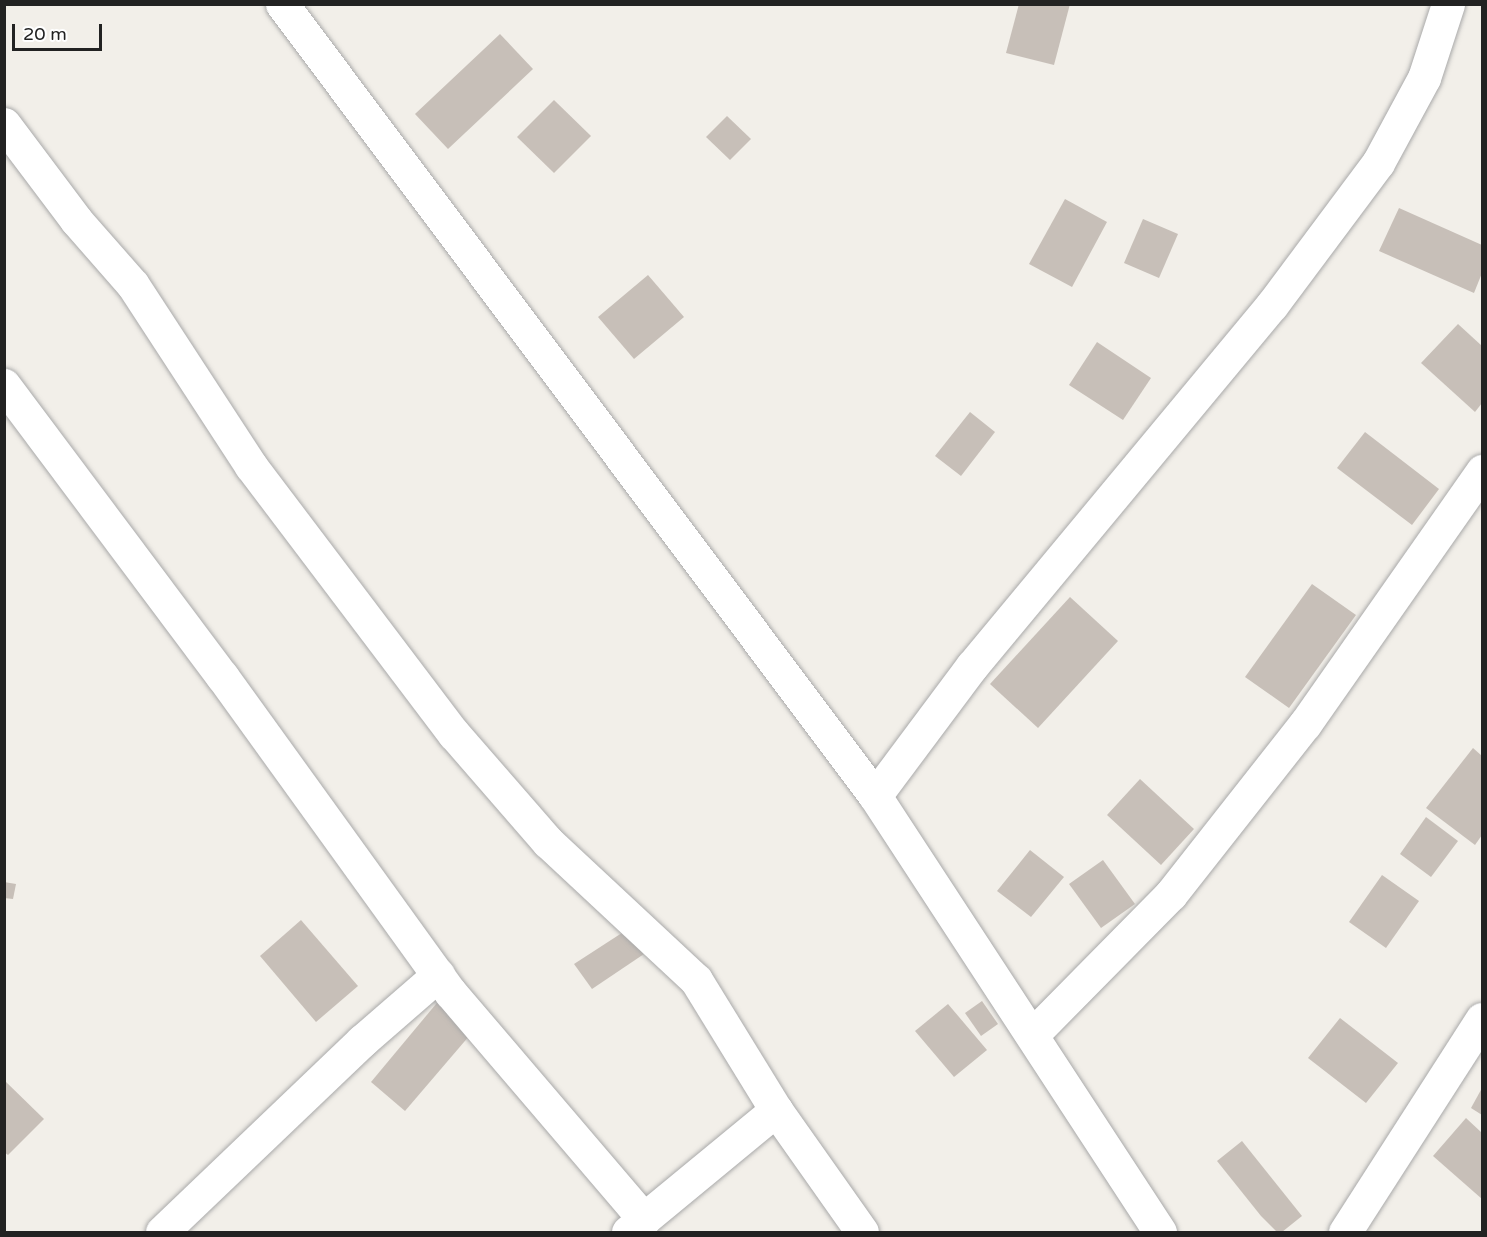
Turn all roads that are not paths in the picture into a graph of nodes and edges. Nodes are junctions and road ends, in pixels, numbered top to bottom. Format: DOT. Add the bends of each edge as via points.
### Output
graph roads {
  1 [pos="282,4"];
  2 [pos="1448,4"];
  3 [pos="4,124"];
  4 [pos="4,385"];
  5 [pos="1482,471"];
  6 [pos="875,796"];
  7 [pos="438,975"];
  8 [pos="1482,1019"];
  9 [pos="1032,1035"];
  10 [pos="776,1110"];
  11 [pos="636,1226"];
  12 [pos="162,1233"];
  13 [pos="862,1233"];
  14 [pos="1160,1233"];
  15 [pos="1345,1233"];
  1 -- 6 [label="street"];
  2 -- 6 [label="street" via="1424,78 1378,162 1272,305 972,666"];
  3 -- 10 [label="street" via="76,220 133,285 251,466 454,734 548,842 696,980"];
  4 -- 7 [label="street" via="222,676"];
  5 -- 9 [label="street" via="1305,724 1171,894"];
  6 -- 9 [label="street"];
  7 -- 11 [label="street"];
  7 -- 12 [label="street" via="362,1041"];
  8 -- 15 [label="street"];
  9 -- 14 [label="street"];
  10 -- 11 [label="street"];
  10 -- 13 [label="street"];
}
